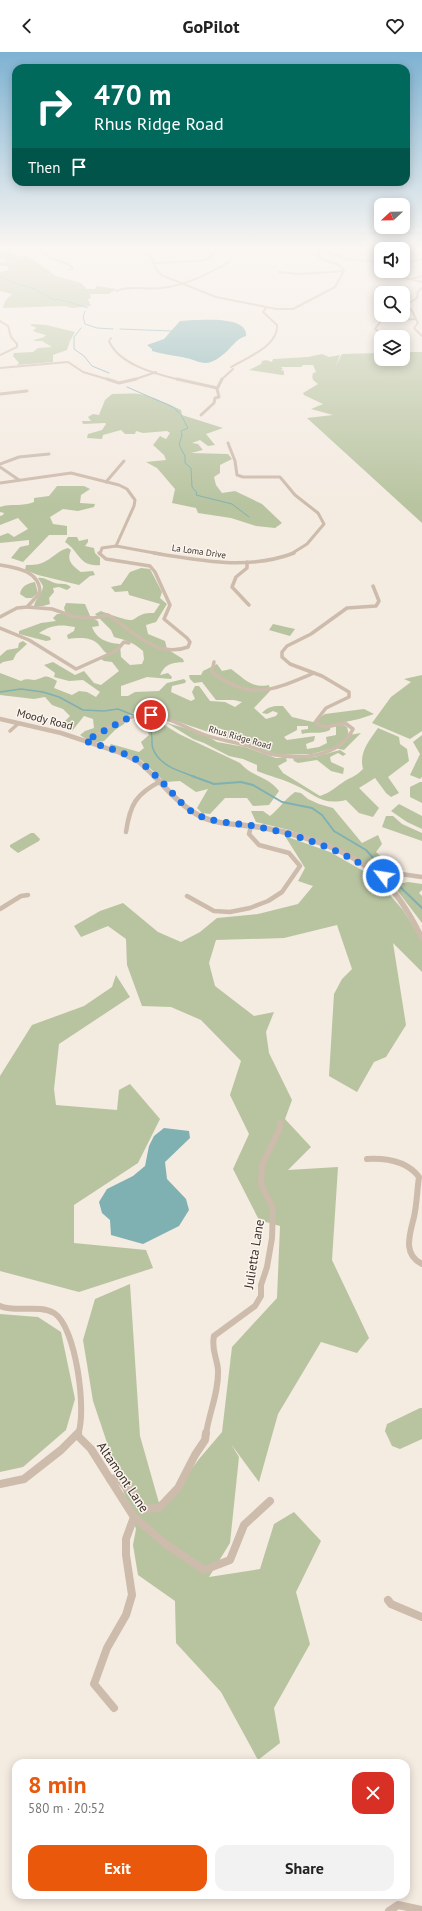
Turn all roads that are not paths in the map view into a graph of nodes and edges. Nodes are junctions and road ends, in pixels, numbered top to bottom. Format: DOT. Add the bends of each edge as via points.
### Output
graph roads {
  1 [pos="10,332"];
  2 [pos="277,332"];
  3 [pos="111,338"];
  4 [pos="0,354"];
  5 [pos="0,368"];
  6 [pos="156,372"];
  7 [pos="217,388"];
  8 [pos="27,391"];
  9 [pos="0,394"];
  10 [pos="201,415"];
  11 [pos="228,442"];
  12 [pos="49,454"];
  13 [pos="124,461"];
  14 [pos="0,466"];
  15 [pos="19,480"];
  16 [pos="106,482"];
  17 [pos="0,483"];
  18 [pos="116,546"];
  19 [pos="247,562"];
  20 [pos="0,565"];
  21 [pos="374,586"];
  22 [pos="249,605"];
  23 [pos="27,607"];
  24 [pos="0,617"];
  25 [pos="0,628"];
  26 [pos="129,643"];
  27 [pos="214,662"];
  28 [pos="314,673"];
  29 [pos="0,719"];
  30 [pos="19,723"];
  31 [pos="10,731"];
  32 [pos="85,741"];
  33 [pos="161,781"];
  34 [pos="251,826"];
  35 [pos="126,832"];
  36 [pos="380,877"];
  37 [pos="422,877"];
  38 [pos="28,895"];
  39 [pos="187,896"];
  40 [pos="0,909"];
  41 [pos="422,938"];
  42 [pos="280,1122"];
  43 [pos="367,1159"];
  44 [pos="422,1264"];
  45 [pos="0,1306"];
  46 [pos="77,1435"];
  47 [pos="110,1479"];
  48 [pos="0,1484"];
  49 [pos="270,1501"];
  50 [pos="134,1517"];
  51 [pos="388,1600"];
  52 [pos="422,1617"];
  53 [pos="114,1708"];
  54 [pos="422,1910"];
  55 [pos="390,1911"];
  1 -- 4 [label="street" via="17,347"];
  2 -- 7 [label="street" via="270,343 232,368"];
  3 -- 6 [label="street" via="109,342 114,350 126,359"];
  5 -- 6 [label="street" via="68,362 83,372 125,383"];
  6 -- 7 [label="street" via="203,387"];
  7 -- 10 [label="street" via="219,397 215,398 214,403"];
  8 -- 9 [label="street"];
  11 -- 19 [label="street, La Loma Drive" via="239,477 280,477 296,495 318,513 324,524 306,546 293,553 270,561"];
  12 -- 14 [label="street" via="19,457"];
  13 -- 16 [label="street"];
  14 -- 15 [label="street"];
  15 -- 16 [label="street" via="71,473"];
  15 -- 17 [label="street"];
  16 -- 18 [label="street" via="127,489 135,500"];
  18 -- 19 [label="street, La Loma Drive" via="222,562"];
  18 -- 23 [label="street" via="102,548 100,555 106,559 150,566 170,605 164,619 186,634 190,642 186,648 173,651 159,649 108,615 94,618 75,617 52,609"];
  19 -- 22 [label="street" via="246,568 236,577 232,587"];
  20 -- 23 [label="street" via="10,566 36,579 40,593"];
  21 -- 28 [label="street, Rhus Ridge Road" via="379,601 376,606 347,608 310,634 287,646 282,652 284,660 290,664"];
  23 -- 24 [label="street" via="17,608"];
  25 -- 26 [label="street" via="29,640 76,669 116,651 124,642"];
  27 -- 28 [label="street" via="212,672 224,683 257,692 282,686"];
  28 -- 32 [label="street, Rhus Ridge Road" via="333,682 350,695 326,708 316,722 318,725 326,727 345,723 353,729 349,738 335,749 320,754 269,754 253,747 201,734 151,715 130,717"];
  29 -- 30 [label="street, Moody Road"];
  30 -- 31 [label="street"];
  30 -- 32 [label="street, Moody Road"];
  32 -- 33 [label="street, Moody Road" via="116,750 137,761"];
  33 -- 34 [label="street, Moody Road" via="186,807 200,816"];
  33 -- 35 [label="street" via="145,789 134,800"];
  34 -- 36 [label="street, Moody Road" via="288,833 332,848"];
  34 -- 39 [label="street" via="249,834 260,845 289,853 300,866 283,891 272,900 231,912 214,911"];
  36 -- 37 [label="street" via="401,874"];
  36 -- 41 [label="street, Moody Road" via="412,917"];
  38 -- 40 [label="street" via="20,896"];
  42 -- 47 [label="street, Julietta Lane" via="280,1128 262,1165 261,1184 273,1208 272,1238 261,1285 261,1296 255,1306 214,1336 212,1346 218,1369 215,1397 205,1440 178,1488 159,1508 146,1509 118,1478"];
  43 -- 44 [label="street" via="376,1158 407,1166 417,1172 419,1177 409,1249 416,1261"];
  45 -- 46 [label="street" via="6,1310 42,1309 62,1320 73,1350 80,1383 82,1415"];
  46 -- 47 [label="street, Altamont Lane" via="92,1449"];
  46 -- 48 [label="street" via="25,1478"];
  47 -- 50 [label="street, Altamont Lane"];
  49 -- 50 [label="street, Altamont Lane" via="244,1525 230,1560 204,1570 167,1545"];
  50 -- 53 [label="street" via="126,1539 132,1595 126,1615 107,1648 94,1684"];
  51 -- 52 [label="street"];
  54 -- 55 [label="street" via="398,1905"];
}
